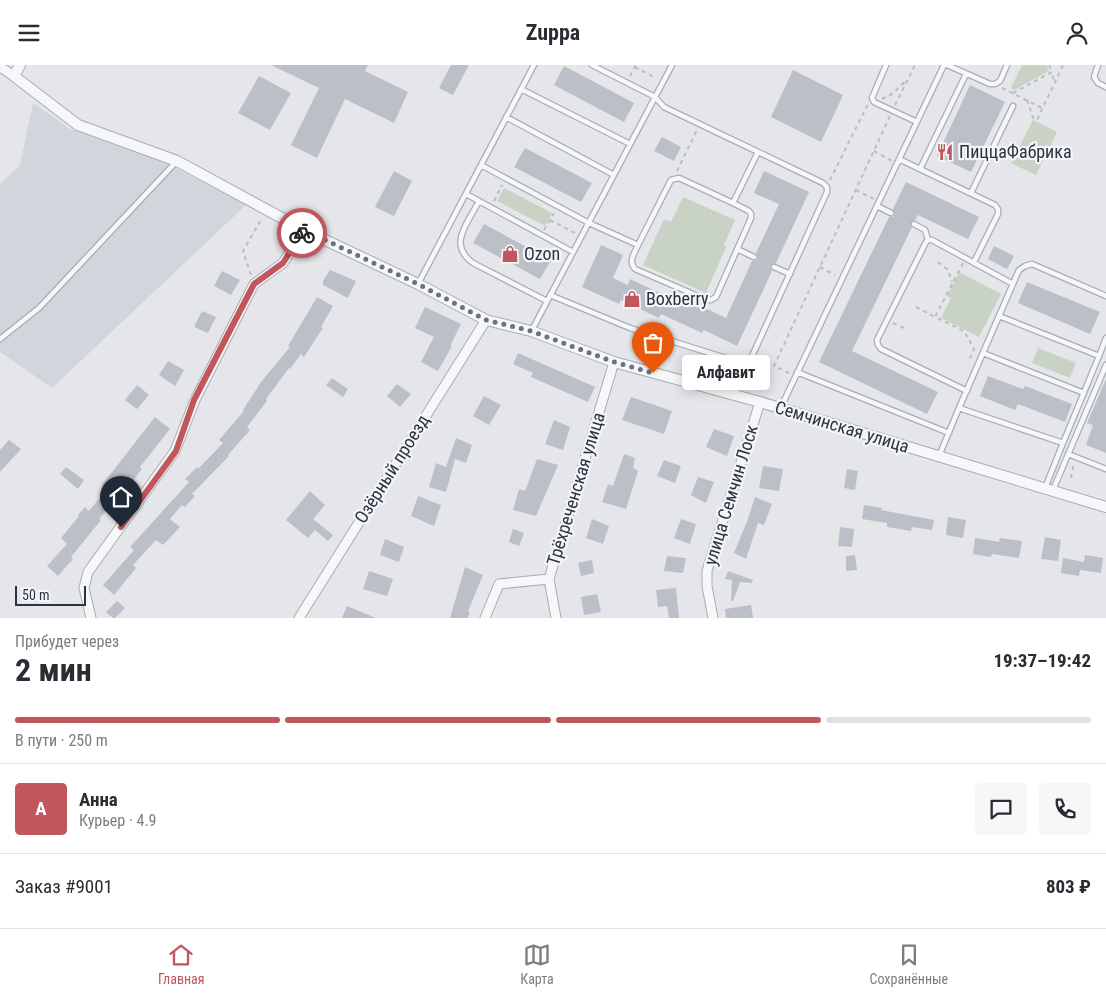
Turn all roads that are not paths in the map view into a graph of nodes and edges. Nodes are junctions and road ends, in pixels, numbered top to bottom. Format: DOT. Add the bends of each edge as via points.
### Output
graph roads {
  1 [pos="20,65"];
  2 [pos="534,65"];
  3 [pos="592,65"];
  4 [pos="664,65"];
  5 [pos="886,65"];
  6 [pos="945,65"];
  7 [pos="1007,65"];
  8 [pos="1098,65"];
  9 [pos="0,67"];
  10 [pos="671,67"];
  11 [pos="966,74"];
  12 [pos="14,76"];
  13 [pos="1106,87"];
  14 [pos="521,89"];
  15 [pos="655,97"];
  16 [pos="1012,105"];
  17 [pos="506,117"];
  18 [pos="917,122"];
  19 [pos="630,144"];
  20 [pos="758,152"];
  21 [pos="177,161"];
  22 [pos="898,161"];
  23 [pos="481,165"];
  24 [pos="920,169"];
  25 [pos="614,175"];
  26 [pos="971,193"];
  27 [pos="466,194"];
  28 [pos="479,201"];
  29 [pos="733,203"];
  30 [pos="878,204"];
  31 [pos="891,213"];
  32 [pos="589,223"];
  33 [pos="914,224"];
  34 [pos="304,230"];
  35 [pos="928,240"];
  36 [pos="638,245"];
  37 [pos="737,249"];
  38 [pos="573,252"];
  39 [pos="754,257"];
  40 [pos="974,263"];
  41 [pos="774,267"];
  42 [pos="790,274"];
  43 [pos="418,284"];
  44 [pos="1013,284"];
  45 [pos="550,295"];
  46 [pos="1106,296"];
  47 [pos="547,301"];
  48 [pos="999,316"];
  49 [pos="486,320"];
  50 [pos="531,331"];
  51 [pos="0,339"];
  52 [pos="1106,339"];
  53 [pos="984,353"];
  54 [pos="1099,356"];
  55 [pos="614,362"];
  56 [pos="748,365"];
  57 [pos="1106,365"];
  58 [pos="797,374"];
  59 [pos="967,391"];
  60 [pos="1084,393"];
  61 [pos="735,395"];
  62 [pos="760,402"];
  63 [pos="780,408"];
  64 [pos="959,408"];
  65 [pos="949,433"];
  66 [pos="1063,443"];
  67 [pos="1068,454"];
  68 [pos="939,456"];
  69 [pos="1106,469"];
  70 [pos="1048,490"];
  71 [pos="1106,507"];
  72 [pos="549,579"];
  73 [pos="91,618"];
  74 [pos="299,618"];
  75 [pos="485,618"];
  76 [pos="556,618"];
  77 [pos="712,618"];
  1 -- 12 [label="street"];
  2 -- 14 [label="lane"];
  3 -- 15 [label="lane"];
  4 -- 10 [label="lane"];
  5 -- 18 [label="lane" via="872,98 874,102"];
  6 -- 11 [label="lane"];
  6 -- 18 [label="lane"];
  7 -- 11 [label="lane" via="1000,81 995,84"];
  8 -- 13 [label="lane" via="1094,77"];
  9 -- 12 [label="street"];
  10 -- 15 [label="lane"];
  11 -- 24 [label="lane"];
  12 -- 21 [label="street, Семчинская улица" via="78,125"];
  14 -- 17 [label="lane"];
  14 -- 19 [label="lane"];
  15 -- 19 [label="lane"];
  15 -- 20 [label="lane" via="664,107"];
  16 -- 26 [label="lane"];
  17 -- 23 [label="lane"];
  17 -- 25 [label="lane"];
  18 -- 22 [label="lane"];
  19 -- 25 [label="lane"];
  20 -- 29 [label="lane"];
  20 -- 42 [label="lane" via="827,187"];
  21 -- 34 [label="street, Семчинская улица"];
  21 -- 51 [label="lane" via="39,308"];
  22 -- 24 [label="lane"];
  22 -- 30 [label="lane"];
  23 -- 27 [label="lane"];
  23 -- 32 [label="lane"];
  24 -- 26 [label="lane"];
  25 -- 32 [label="lane"];
  26 -- 40 [label="lane" via="998,209"];
  27 -- 28 [label="lane"];
  27 -- 43 [label="lane"];
  28 -- 38 [label="lane"];
  28 -- 47 [label="lane" via="460,238 465,255 473,263"];
  29 -- 36 [label="lane" via="674,178"];
  29 -- 37 [label="lane" via="751,214"];
  30 -- 31 [label="lane"];
  30 -- 58 [label="lane"];
  32 -- 36 [label="lane"];
  32 -- 38 [label="lane"];
  33 -- 35 [label="lane" via="925,230"];
  34 -- 43 [label="street, Семчинская улица"];
  34 -- 73 [label="street" via="283,263 254,284 194,400 176,451 88,572 84,588"];
  35 -- 40 [label="lane"];
  35 -- 59 [label="lane" via="878,345"];
  36 -- 37 [label="lane" via="631,259 635,269 707,300 716,297"];
  37 -- 39 [label="lane"];
  38 -- 45 [label="lane"];
  40 -- 44 [label="lane"];
  41 -- 42 [label="lane"];
  42 -- 56 [label="lane"];
  43 -- 49 [label="street, Семчинская улица"];
  44 -- 46 [label="lane" via="1020,270 1032,264"];
  44 -- 48 [label="lane"];
  45 -- 47 [label="lane"];
  45 -- 56 [label="lane" via="630,329"];
  47 -- 50 [label="lane"];
  48 -- 53 [label="lane"];
  48 -- 54 [label="lane"];
  49 -- 50 [label="street, Семчинская улица"];
  49 -- 74 [label="street, Озёрный проезд"];
  50 -- 55 [label="street, Семчинская улица"];
  52 -- 54 [label="lane"];
  53 -- 59 [label="lane"];
  53 -- 60 [label="lane"];
  54 -- 60 [label="lane"];
  55 -- 61 [label="street, Семчинская улица"];
  55 -- 72 [label="street, Трёхреченская улица"];
  56 -- 61 [label="lane"];
  57 -- 67 [label="lane" via="1098,391"];
  58 -- 63 [label="lane"];
  58 -- 65 [label="lane"];
  59 -- 64 [label="lane"];
  60 -- 66 [label="lane"];
  61 -- 62 [label="street, Семчинская улица"];
  62 -- 63 [label="street, Семчинская улица"];
  62 -- 77 [label="street, улица Семчин Лоск" via="707,571"];
  63 -- 68 [label="street, Семчинская улица"];
  64 -- 65 [label="lane"];
  64 -- 66 [label="lane"];
  65 -- 68 [label="lane"];
  66 -- 70 [label="lane"];
  67 -- 69 [label="lane"];
  67 -- 70 [label="lane"];
  68 -- 70 [label="street, Семчинская улица"];
  70 -- 71 [label="street, Семчинская улица"];
  72 -- 75 [label="street" via="499,584"];
  72 -- 76 [label="street, Трёхреченская улица"];
}
